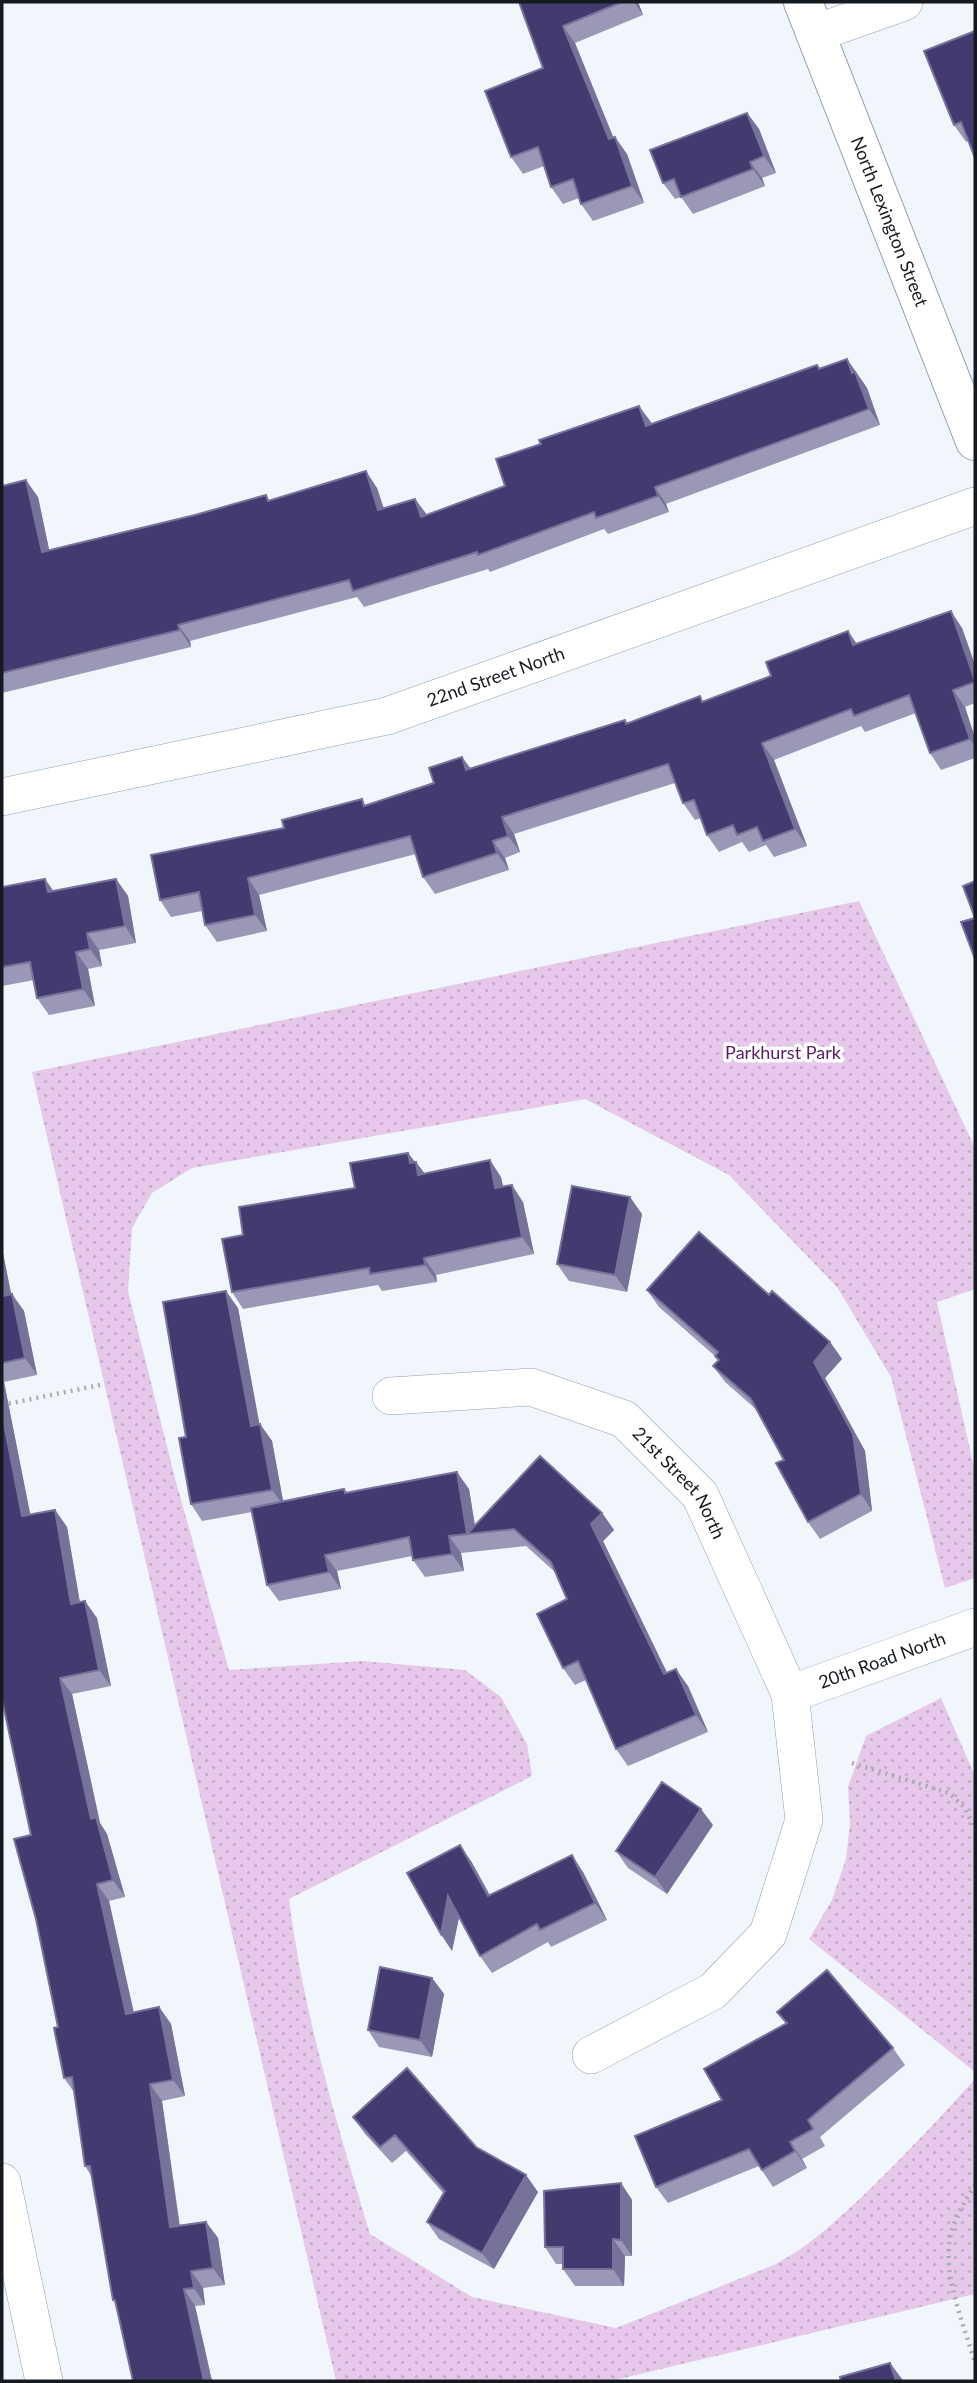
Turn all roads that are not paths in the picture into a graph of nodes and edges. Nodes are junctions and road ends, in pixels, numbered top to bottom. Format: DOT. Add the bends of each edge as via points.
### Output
graph roads {
  1 [pos="904,2"];
  2 [pos="809,18"];
  3 [pos="975,440"];
  4 [pos="975,506"];
  5 [pos="2,797"];
  6 [pos="391,1396"];
  7 [pos="975,1627"];
  8 [pos="790,1694"];
  9 [pos="591,2055"];
  10 [pos="2,2182"];
  11 [pos="44,2381"];
  1 -- 2 [label="street"];
  2 -- 3 [label="street, North Lexington Street"];
  4 -- 5 [label="street, 22nd Street North" via="387,716"];
  6 -- 8 [label="street, 21st Street North" via="531,1387 624,1419 700,1495"];
  7 -- 8 [label="street, 20th Road North"];
  8 -- 9 [label="street, 21st Street North" via="804,1820 768,1934 713,1991"];
  10 -- 11 [label="street"];
}
